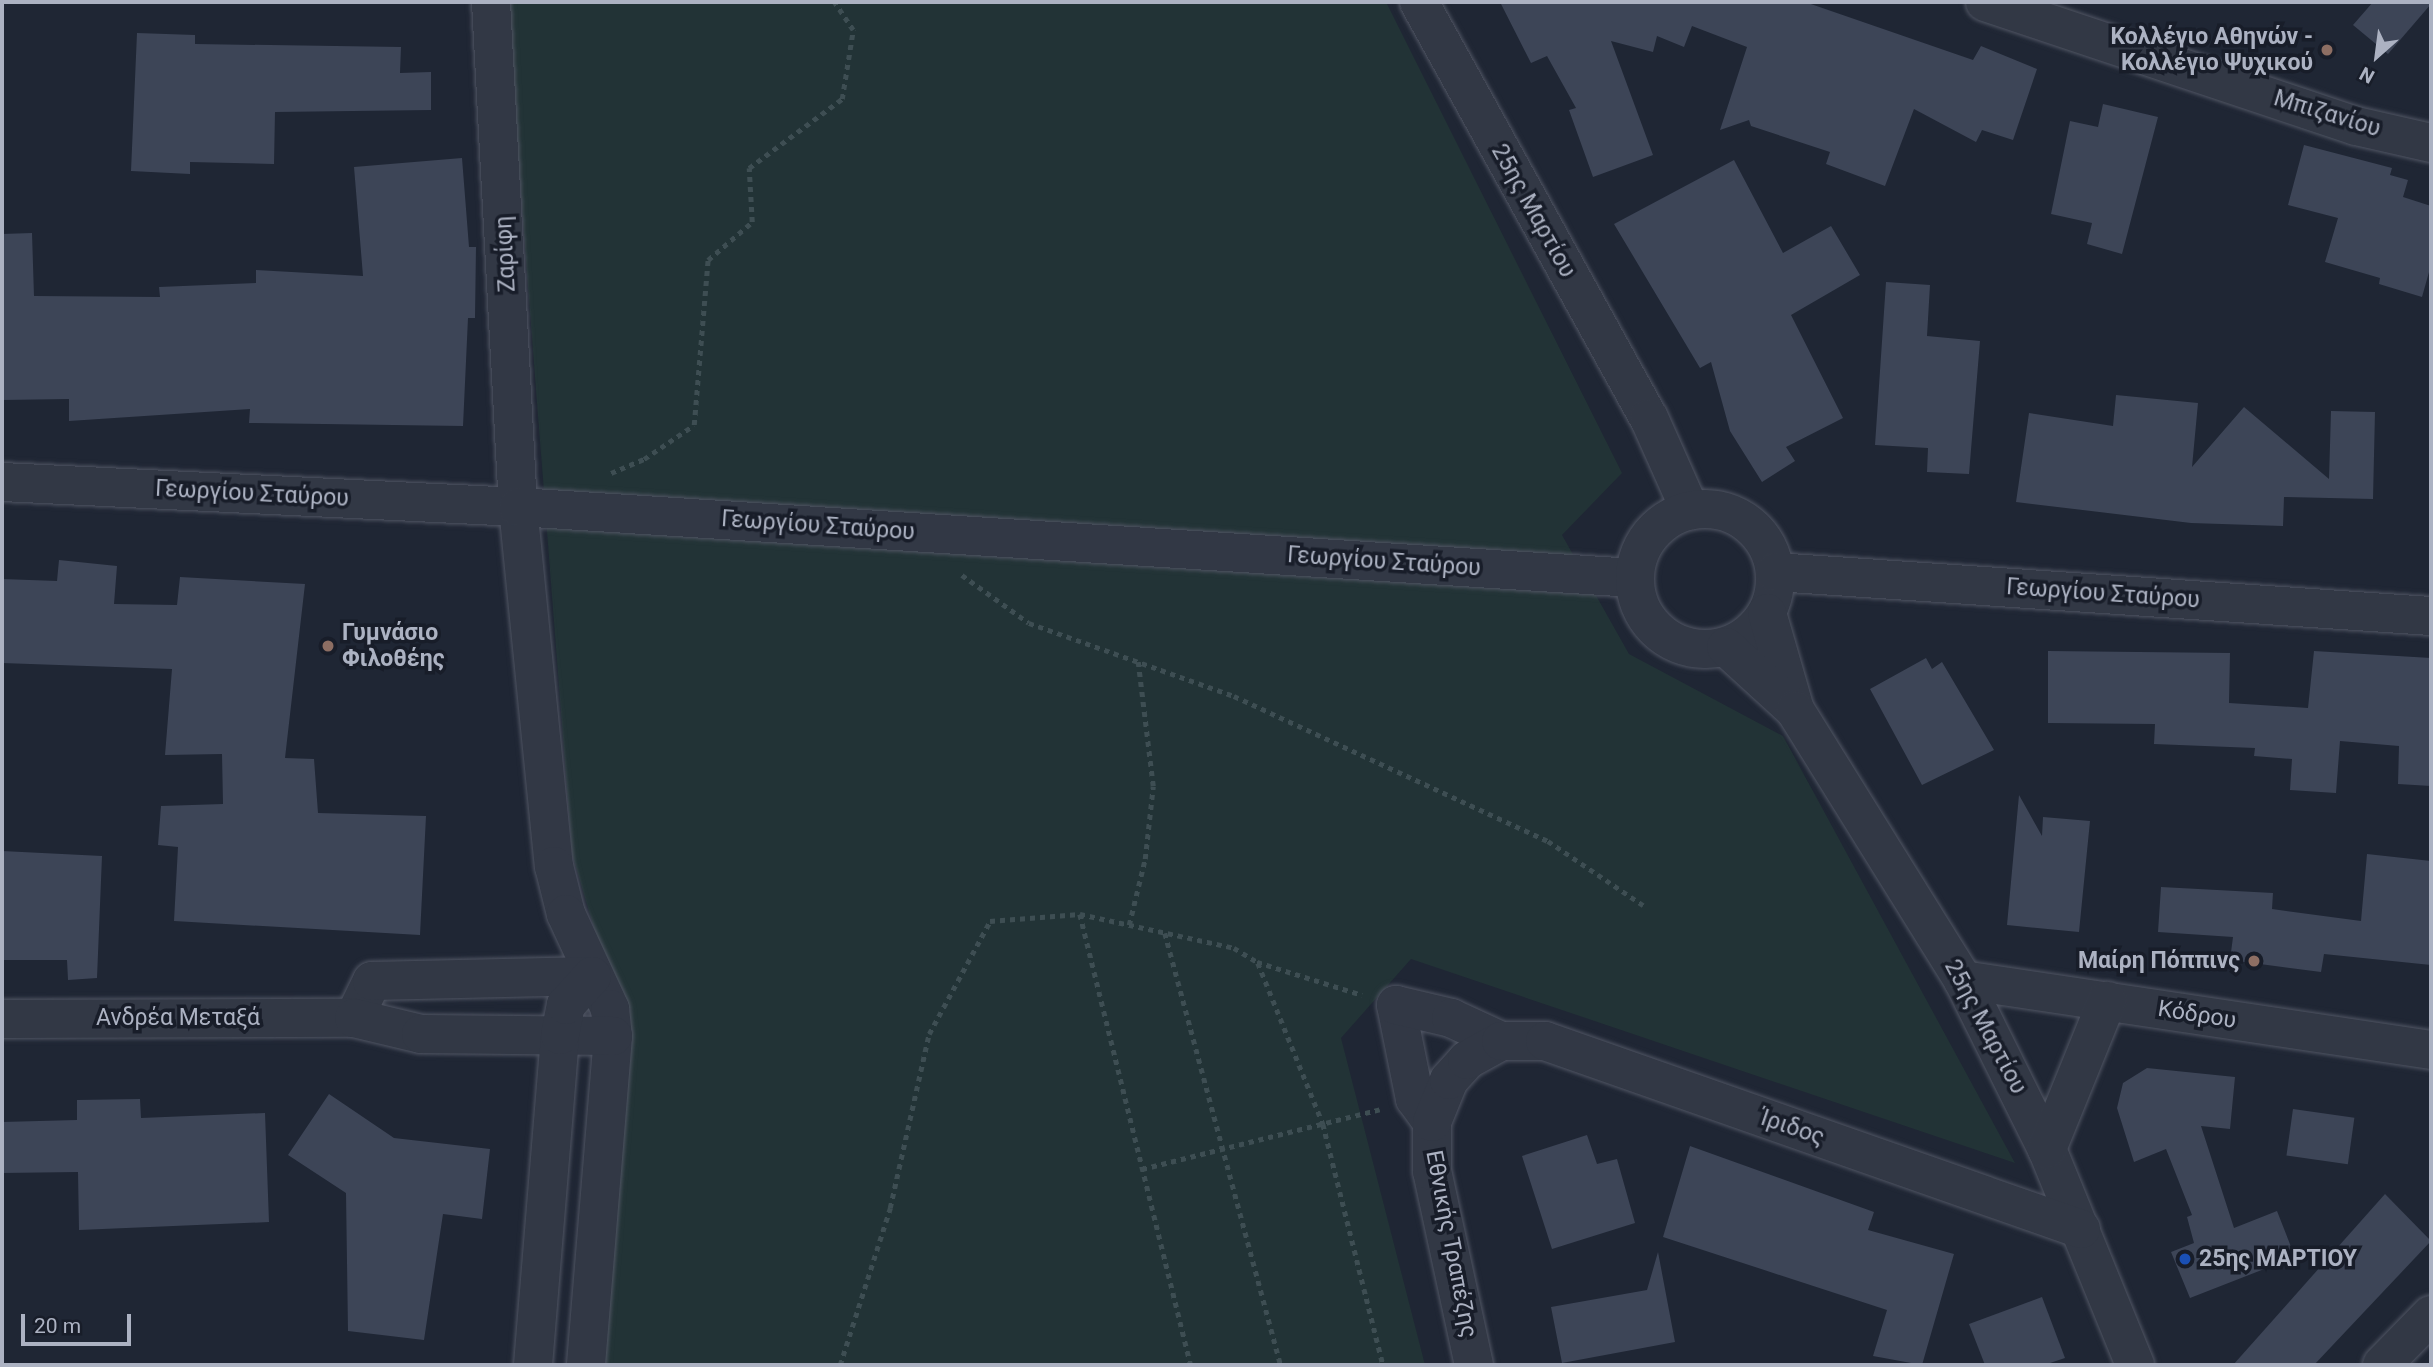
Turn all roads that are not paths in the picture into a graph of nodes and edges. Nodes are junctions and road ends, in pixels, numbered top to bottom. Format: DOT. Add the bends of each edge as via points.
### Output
graph roads {
  1 [pos="491,2"];
  2 [pos="1419,2"];
  3 [pos="1985,2"];
  4 [pos="2431,143"];
  5 [pos="1649,418"];
  6 [pos="2,482"];
  7 [pos="518,507"];
  8 [pos="1690,510"];
  9 [pos="1654,530"];
  10 [pos="1775,572"];
  11 [pos="1634,578"];
  12 [pos="1767,613"];
  13 [pos="2431,616"];
  14 [pos="1726,647"];
  15 [pos="1795,710"];
  16 [pos="592,976"];
  17 [pos="1963,980"];
  18 [pos="2107,1001"];
  19 [pos="354,1018"];
  20 [pos="2,1019"];
  21 [pos="560,1035"];
  22 [pos="613,1036"];
  23 [pos="1501,1041"];
  24 [pos="2431,1050"];
  25 [pos="1423,1110"];
  26 [pos="2047,1149"];
  27 [pos="2081,1229"];
  28 [pos="2431,1314"];
  29 [pos="533,1365"];
  30 [pos="586,1365"];
  31 [pos="1474,1365"];
  32 [pos="2135,1365"];
  33 [pos="2382,1365"];
  1 -- 7 [label="street, Ζαρίφη"];
  2 -- 5 [label="street, 25ης Μαρτίου"];
  3 -- 4 [label="street, Μπιζανίου" via="2356,126"];
  5 -- 8 [label="street, 25ης Μαρτίου"];
  5 -- 9 [label="street, 25ης Μαρτίου"];
  6 -- 7 [label="street, Γεωργίου Σταύρου"];
  7 -- 11 [label="street, Γεωργίου Σταύρου"];
  7 -- 16 [label="street, Ζαρίφη" via="555,866 566,914"];
  8 -- 9 [label="street"];
  8 -- 10 [label="street" via="1736,516 1755,530"];
  9 -- 11 [label="street" via="1640,552"];
  10 -- 12 [label="street"];
  10 -- 13 [label="street, Γεωργίου Σταύρου"];
  11 -- 14 [label="street" via="1643,614 1655,629 1688,648"];
  12 -- 14 [label="street" via="1750,634"];
  12 -- 15 [label="street, 25ης Μαρτίου"];
  14 -- 15 [label="street, 25ης Μαρτίου"];
  15 -- 17 [label="street, 25ης Μαρτίου"];
  16 -- 19 [label="street" via="372,981"];
  16 -- 21 [label="street" via="566,1004"];
  16 -- 22 [label="street, Ζαρίφη" via="610,1009"];
  17 -- 18 [label="street, Κόδρου"];
  17 -- 26 [label="street, 25ης Μαρτίου"];
  18 -- 24 [label="street, Κόδρου"];
  18 -- 26 [label="street"];
  19 -- 20 [label="street, Ανδρέα Μεταξά"];
  19 -- 21 [label="street, Ανδρέα Μεταξά" via="421,1034"];
  21 -- 22 [label="street, Ανδρέα Μεταξά"];
  21 -- 29 [label="street"];
  22 -- 30 [label="street, Ζαρίφη"];
  23 -- 25 [label="street, Εθνικής Τραπέζης" via="1467,1060"];
  23 -- 25 [label="street, Εθνικής Τραπέζης" via="1451,1018 1396,1005"];
  23 -- 27 [label="street, Ίριδος" via="1545,1041"];
  25 -- 31 [label="street, Εθνικής Τραπέζης"];
  26 -- 27 [label="street, 25ης Μαρτίου"];
  27 -- 32 [label="street, 25ης Μαρτίου"];
  28 -- 33 [label="street"];
}
